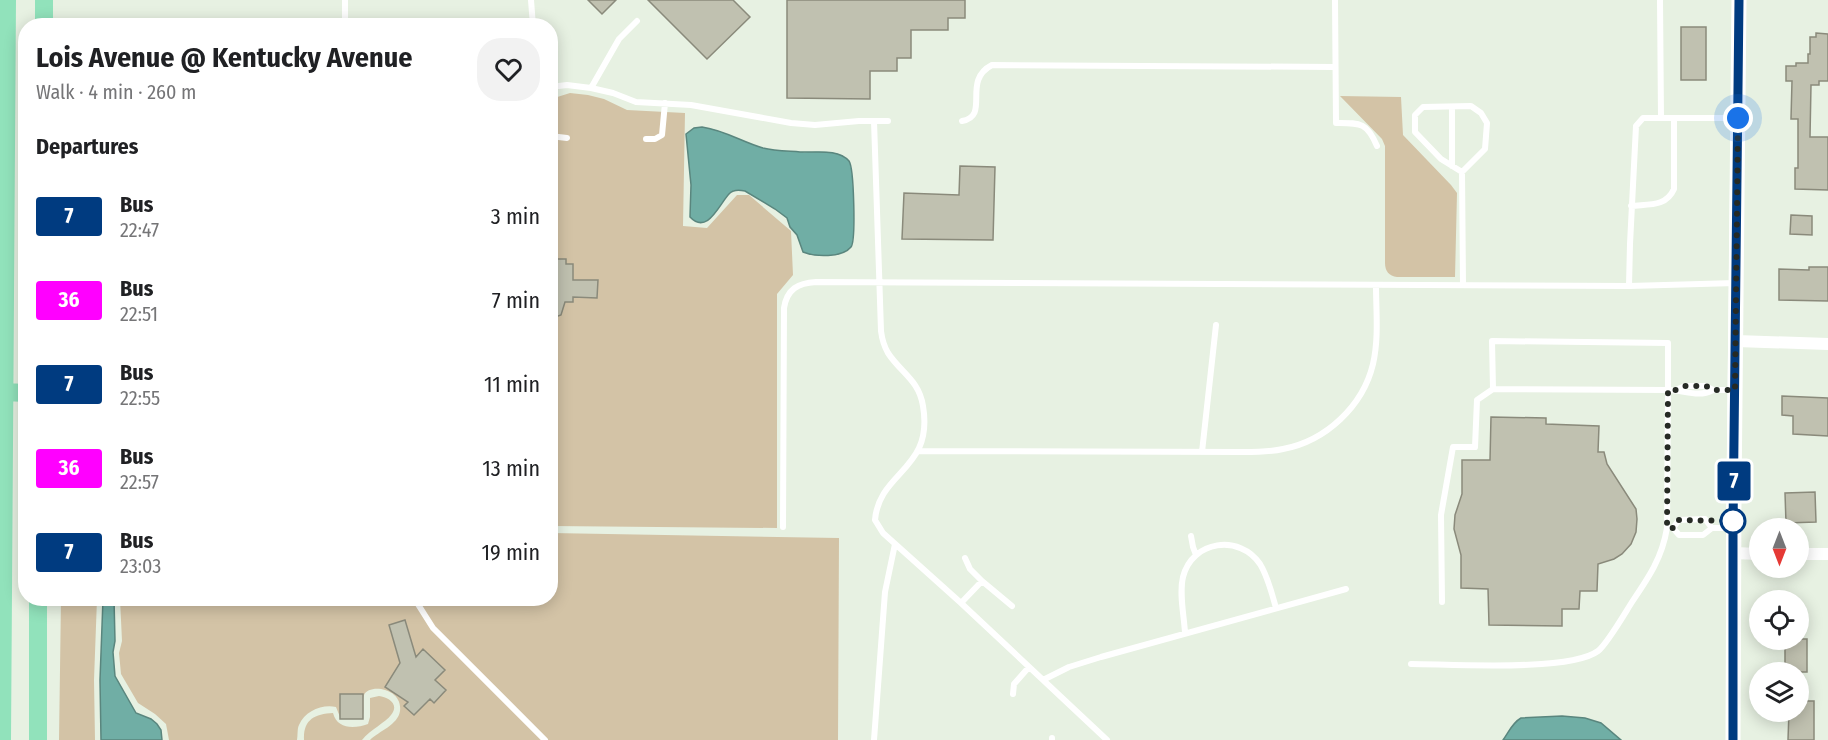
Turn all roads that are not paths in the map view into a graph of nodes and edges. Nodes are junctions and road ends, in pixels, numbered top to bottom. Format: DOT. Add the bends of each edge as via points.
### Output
graph roads {
  1 [pos="7,0"];
  2 [pos="44,0"];
  3 [pos="345,0"];
  4 [pos="531,0"];
  5 [pos="1335,0"];
  6 [pos="1660,0"];
  7 [pos="1739,0"];
  8 [pos="44,18"];
  9 [pos="345,18"];
  10 [pos="532,18"];
  11 [pos="638,21"];
  12 [pos="1335,67"];
  13 [pos="558,86"];
  14 [pos="591,88"];
  15 [pos="3,103"];
  16 [pos="664,104"];
  17 [pos="1452,107"];
  18 [pos="1661,118"];
  19 [pos="1674,118"];
  20 [pos="1738,118"];
  21 [pos="874,121"];
  22 [pos="888,122"];
  23 [pos="962,122"];
  24 [pos="558,137"];
  25 [pos="567,138"];
  26 [pos="646,139"];
  27 [pos="1377,146"];
  28 [pos="1452,166"];
  29 [pos="1462,172"];
  30 [pos="1631,206"];
  31 [pos="879,282"];
  32 [pos="1736,283"];
  33 [pos="1376,285"];
  34 [pos="1463,285"];
  35 [pos="1629,286"];
  36 [pos="1216,325"];
  37 [pos="1736,342"];
  38 [pos="1828,344"];
  39 [pos="1493,389"];
  40 [pos="1668,390"];
  41 [pos="1735,390"];
  42 [pos="2,392"];
  43 [pos="18,393"];
  44 [pos="919,451"];
  45 [pos="1202,452"];
  46 [pos="783,527"];
  47 [pos="1670,528"];
  48 [pos="1712,528"];
  49 [pos="1733,528"];
  50 [pos="1191,536"];
  51 [pos="895,544"];
  52 [pos="1733,553"];
  53 [pos="1749,554"];
  54 [pos="1809,554"];
  55 [pos="1828,554"];
  56 [pos="1196,555"];
  57 [pos="965,558"];
  58 [pos="2,576"];
  59 [pos="982,581"];
  60 [pos="1346,589"];
  61 [pos="1442,602"];
  62 [pos="961,603"];
  63 [pos="38,606"];
  64 [pos="419,606"];
  65 [pos="1012,606"];
  66 [pos="1276,608"];
  67 [pos="1185,633"];
  68 [pos="1411,664"];
  69 [pos="1029,667"];
  70 [pos="1043,680"];
  71 [pos="1013,694"];
  72 [pos="2,740"];
  73 [pos="38,740"];
  74 [pos="545,740"];
  75 [pos="874,740"];
  76 [pos="1107,740"];
  77 [pos="1733,740"];
  1 -- 15 [label="main road"];
  2 -- 8 [label="main road"];
  3 -- 9 [label="lane"];
  4 -- 10 [label="lane"];
  5 -- 12 [label="lane"];
  6 -- 18 [label="lane"];
  7 -- 20 [label="street"];
  11 -- 14 [label="lane" via="619,39"];
  12 -- 23 [label="lane" via="992,66 980,75 974,116"];
  12 -- 27 [label="lane" via="1336,123 1359,123 1371,132"];
  13 -- 14 [label="lane"];
  14 -- 16 [label="lane" via="629,101"];
  15 -- 42 [label="main road"];
  16 -- 21 [label="lane" via="691,105 791,123"];
  16 -- 26 [label="lane" via="662,135"];
  17 -- 28 [label="lane"];
  17 -- 28 [label="lane" via="1423,107 1415,115 1415,132"];
  17 -- 29 [label="lane" via="1471,106 1487,123 1485,149"];
  18 -- 19 [label="lane"];
  18 -- 30 [label="lane" via="1643,118 1636,126"];
  19 -- 20 [label="lane"];
  19 -- 30 [label="lane" via="1674,189 1670,198 1662,203"];
  20 -- 32 [label="street"];
  21 -- 22 [label="lane"];
  21 -- 31 [label="lane"];
  24 -- 25 [label="lane"];
  28 -- 29 [label="lane"];
  29 -- 34 [label="lane"];
  30 -- 35 [label="lane"];
  31 -- 33 [label="lane"];
  31 -- 44 [label="lane" via="883,341 891,357 917,387 923,405 924,431"];
  31 -- 46 [label="lane" via="810,282 797,285 786,297"];
  32 -- 35 [label="lane"];
  32 -- 37 [label="street"];
  33 -- 34 [label="lane"];
  33 -- 45 [label="lane" via="1376,341 1370,374 1360,395 1334,425 1311,440 1284,449"];
  34 -- 35 [label="lane"];
  36 -- 45 [label="lane"];
  37 -- 38 [label="street"];
  37 -- 41 [label="street"];
  39 -- 40 [label="lane"];
  39 -- 40 [label="lane" via="1492,342 1668,343"];
  39 -- 61 [label="lane" via="1477,400 1475,447 1453,447 1441,515"];
  40 -- 41 [label="lane" via="1706,386 1713,390"];
  40 -- 47 [label="lane"];
  41 -- 49 [label="street"];
  42 -- 43 [label="main road"];
  42 -- 58 [label="main road"];
  44 -- 45 [label="lane"];
  44 -- 51 [label="lane" via="884,491 878,505 875,520"];
  47 -- 48 [label="lane" via="1679,535 1703,535"];
  47 -- 48 [label="lane" via="1678,520 1705,519"];
  47 -- 68 [label="lane" via="1649,577 1599,650 1584,658 1545,664"];
  48 -- 49 [label="lane"];
  49 -- 52 [label="street"];
  50 -- 56 [label="lane"];
  51 -- 62 [label="lane"];
  51 -- 75 [label="lane" via="885,592"];
  52 -- 53 [label="street"];
  52 -- 77 [label="street"];
  54 -- 55 [label="street"];
  56 -- 66 [label="lane" via="1212,546 1227,544 1251,554 1260,564"];
  56 -- 67 [label="lane" via="1183,576"];
  57 -- 59 [label="lane"];
  58 -- 72 [label="main road"];
  59 -- 62 [label="lane"];
  59 -- 65 [label="lane"];
  60 -- 66 [label="lane"];
  62 -- 69 [label="lane"];
  63 -- 73 [label="main road"];
  64 -- 74 [label="lane" via="433,628"];
  66 -- 67 [label="lane"];
  67 -- 70 [label="lane" via="1069,667"];
  69 -- 70 [label="lane"];
  69 -- 71 [label="lane" via="1014,684"];
  70 -- 76 [label="lane"];
}
